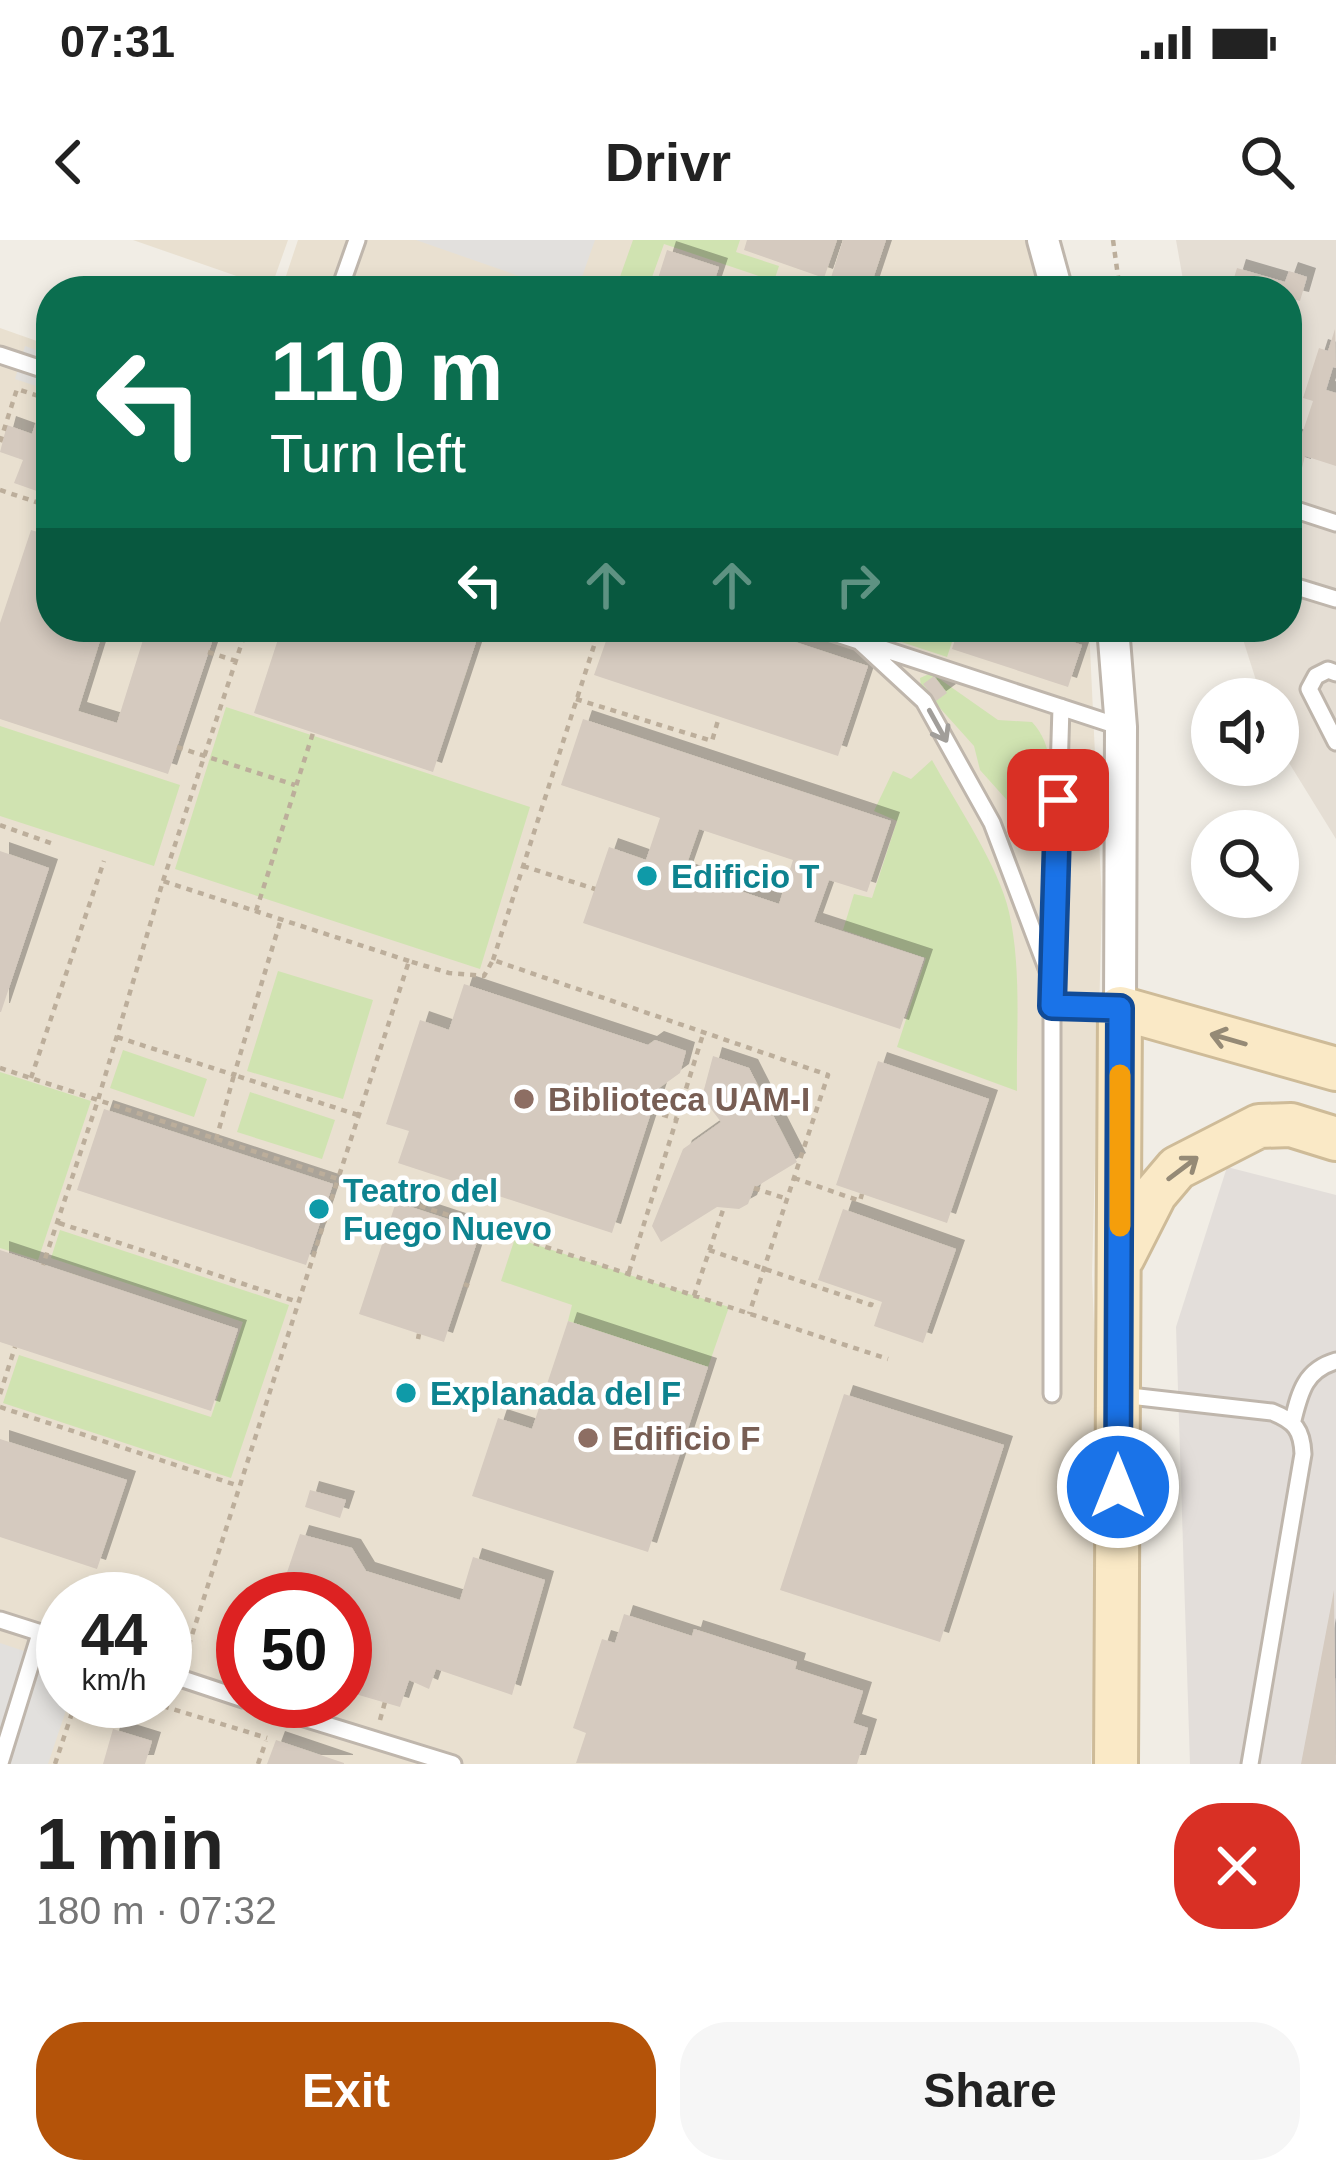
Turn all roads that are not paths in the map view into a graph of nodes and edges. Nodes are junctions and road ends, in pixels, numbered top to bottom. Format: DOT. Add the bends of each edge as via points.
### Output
graph roads {
  1 [pos="357,240"];
  2 [pos="1043,240"];
  3 [pos="344,276"];
  4 [pos="1053,276"];
  5 [pos="0,357"];
  6 [pos="36,368"];
  7 [pos="1302,512"];
  8 [pos="1336,523"];
  9 [pos="1302,589"];
  10 [pos="1336,599"];
  11 [pos="860,642"];
  12 [pos="862,642"];
  13 [pos="1114,642"];
  14 [pos="1336,673"];
  15 [pos="1061,707"];
  16 [pos="1121,728"];
  17 [pos="1336,742"];
  18 [pos="1053,985"];
  19 [pos="1052,1006"];
  20 [pos="1120,1008"];
  21 [pos="1336,1070"];
  22 [pos="1336,1139"];
  23 [pos="1120,1264"];
  24 [pos="1336,1361"];
  25 [pos="1052,1394"];
  26 [pos="1119,1395"];
  27 [pos="1293,1420"];
  28 [pos="0,1620"];
  29 [pos="36,1633"];
  30 [pos="36,1647"];
  31 [pos="337,1728"];
  32 [pos="0,1763"];
  33 [pos="453,1764"];
  34 [pos="1116,1764"];
  35 [pos="1250,1764"];
  1 -- 3 [label="lane"];
  2 -- 4 [label="street"];
  5 -- 6 [label="lane"];
  7 -- 8 [label="lane"];
  9 -- 10 [label="lane"];
  11 -- 18 [label="lane, one-way" via="924,701 999,838"];
  12 -- 15 [label="lane"];
  13 -- 16 [label="street"];
  14 -- 17 [label="lane" via="1316,676 1310,689"];
  15 -- 16 [label="lane"];
  15 -- 18 [label="lane"];
  16 -- 20 [label="street"];
  18 -- 19 [label="lane"];
  19 -- 20 [label="lane"];
  19 -- 25 [label="lane"];
  21 -- 20 [label="main road, one-way"];
  20 -- 23 [label="main road"];
  23 -- 22 [label="main road, one-way" via="1177,1168 1259,1126 1291,1125"];
  23 -- 26 [label="main road"];
  24 -- 27 [label="lane" via="1302,1384"];
  26 -- 27 [label="lane"];
  26 -- 34 [label="main road"];
  27 -- 35 [label="lane" via="1303,1454"];
  28 -- 29 [label="lane"];
  30 -- 32 [label="lane"];
  31 -- 33 [label="lane"];
}
